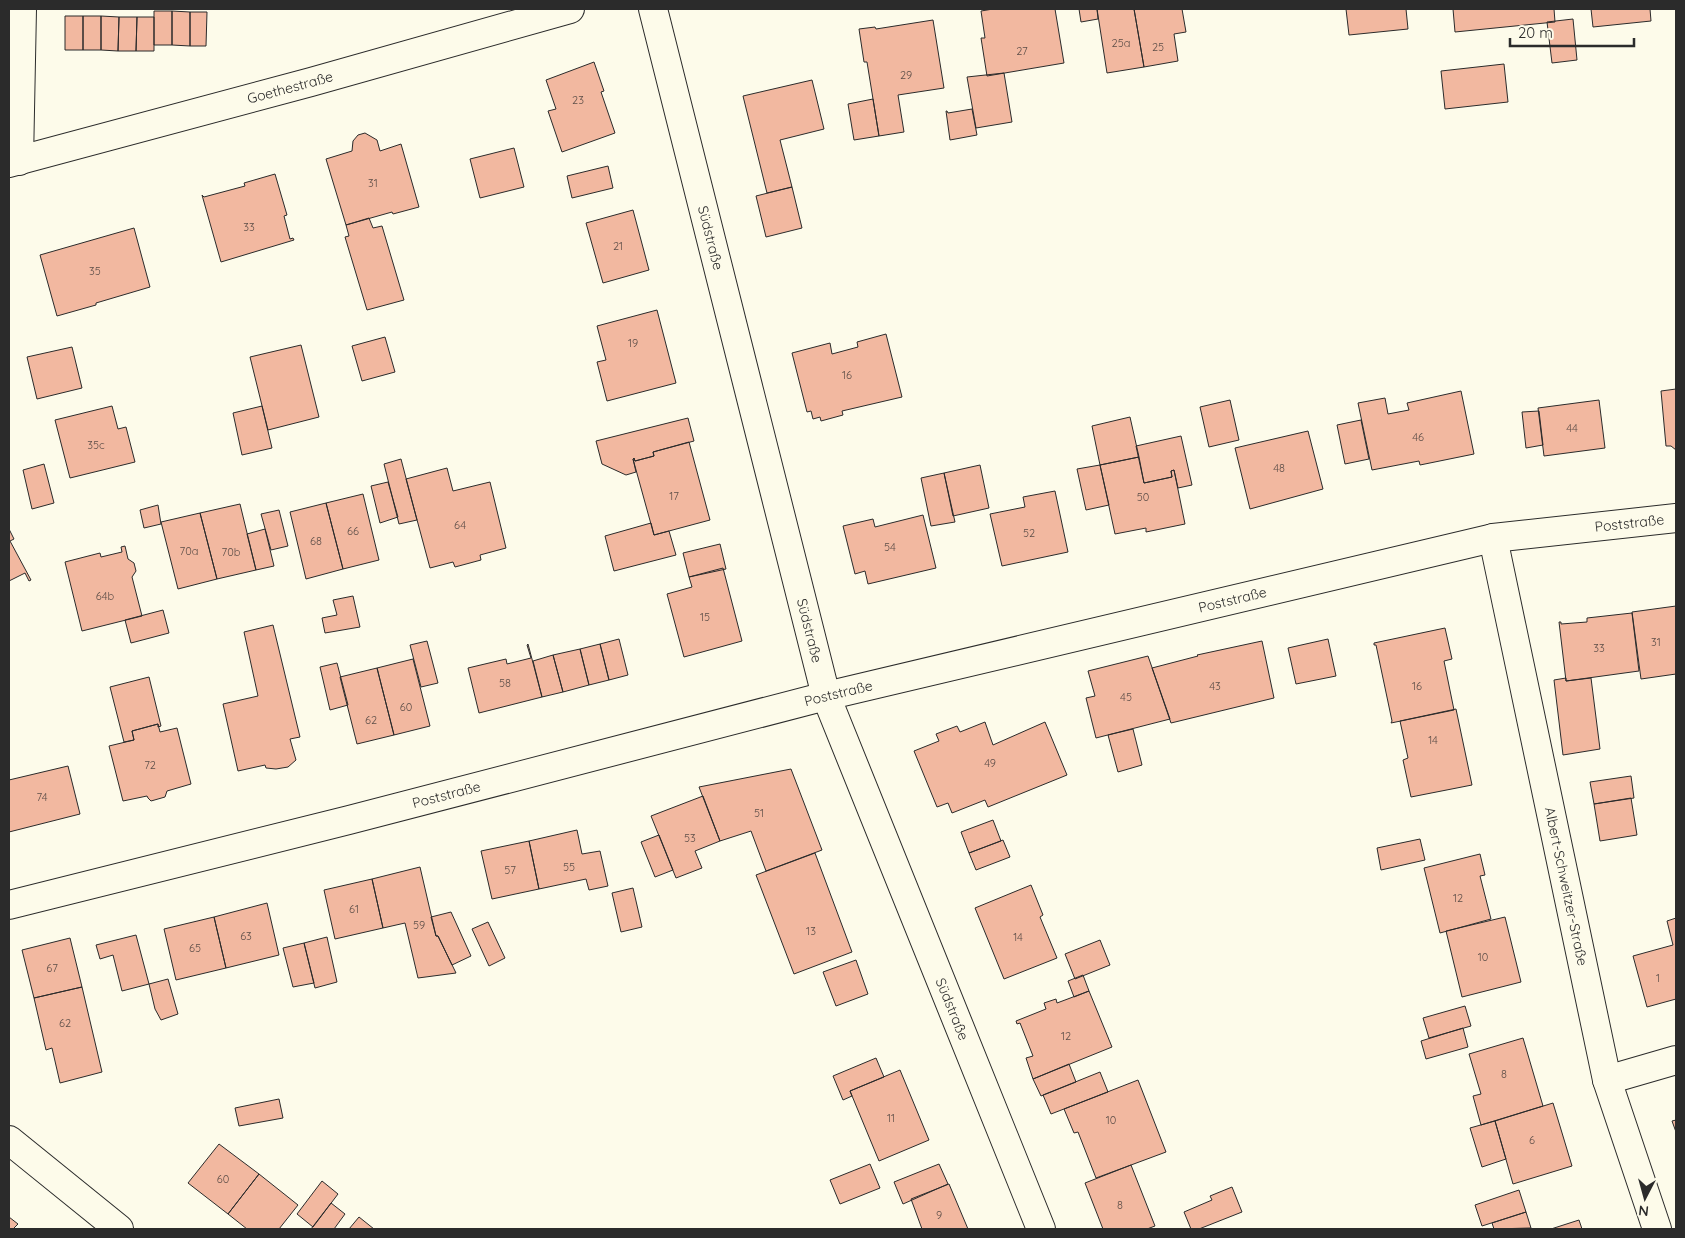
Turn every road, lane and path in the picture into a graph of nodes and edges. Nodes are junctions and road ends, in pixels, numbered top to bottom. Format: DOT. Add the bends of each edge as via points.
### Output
graph roads {
  1 [pos="22,9"];
  2 [pos="570,9"];
  3 [pos="653,9"];
  4 [pos="14,162"];
  5 [pos="1676,518"];
  6 [pos="1493,538"];
  7 [pos="826,696"];
  8 [pos="9,904"];
  9 [pos="1676,1060"];
  10 [pos="1607,1080"];
  11 [pos="9,1140"];
  12 [pos="119,1229"];
  13 [pos="1041,1229"];
  14 [pos="1658,1229"];
  1 -- 4 [label="street"];
  2 -- 4 [label="street, Goethestraße"];
  3 -- 7 [label="street, Südstraße"];
  5 -- 6 [label="street, Poststraße"];
  6 -- 7 [label="street, Poststraße"];
  6 -- 10 [label="street, Albert-Schweitzer-Straße"];
  7 -- 8 [label="street, Poststraße"];
  7 -- 13 [label="street, Südstraße"];
  9 -- 10 [label="street"];
  10 -- 14 [label="street, Albert-Schweitzer-Straße"];
  11 -- 12 [label="street"];
}
